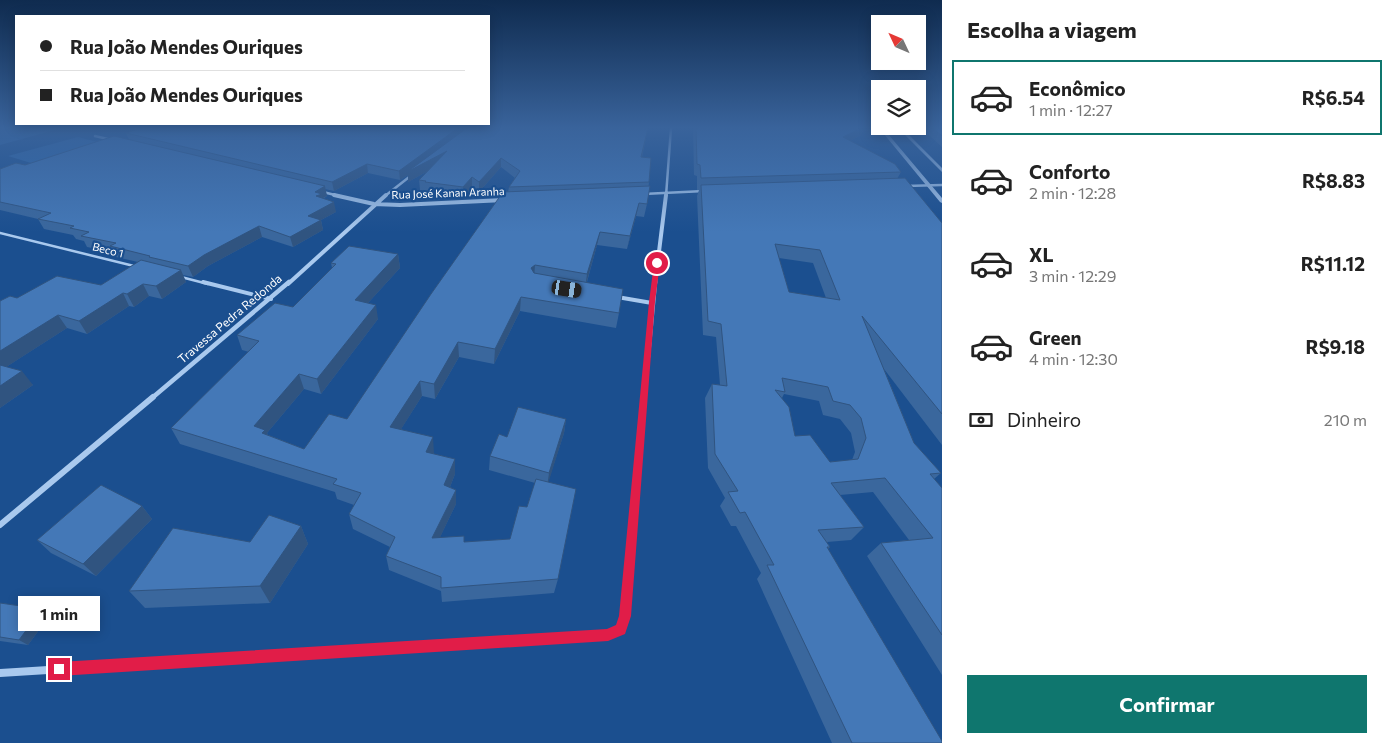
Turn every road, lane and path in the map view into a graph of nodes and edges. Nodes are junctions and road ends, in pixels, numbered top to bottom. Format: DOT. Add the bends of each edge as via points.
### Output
graph roads {
  1 [pos="668,163"];
  2 [pos="910,163"];
  3 [pos="420,169"];
  4 [pos="928,185"];
  5 [pos="942,185"];
  6 [pos="897,186"];
  7 [pos="315,190"];
  8 [pos="713,191"];
  9 [pos="665,192"];
  10 [pos="635,194"];
  11 [pos="508,200"];
  12 [pos="942,201"];
  13 [pos="374,204"];
  14 [pos="0,233"];
  15 [pos="145,268"];
  16 [pos="174,276"];
  17 [pos="615,296"];
  18 [pos="271,299"];
  19 [pos="652,302"];
  20 [pos="0,525"];
  21 [pos="0,673"];
  1 -- 9 [label="street"];
  2 -- 4 [label="street"];
  3 -- 13 [label="street, Travessa Pedra Redonda"];
  4 -- 5 [label="street"];
  4 -- 6 [label="street"];
  4 -- 12 [label="street"];
  7 -- 13 [label="street, Rua José Kanan Aranha"];
  8 -- 9 [label="street"];
  9 -- 10 [label="street"];
  9 -- 19 [label="street"];
  11 -- 13 [label="street, Rua José Kanan Aranha"];
  13 -- 18 [label="street, Travessa Pedra Redonda"];
  14 -- 15 [label="lane, Beco 1"];
  16 -- 18 [label="lane"];
  17 -- 19 [label="lane"];
  18 -- 20 [label="street, Travessa Pedra Redonda"];
  19 -- 21 [label="street" via="625,616 620,629 608,635"];
}
